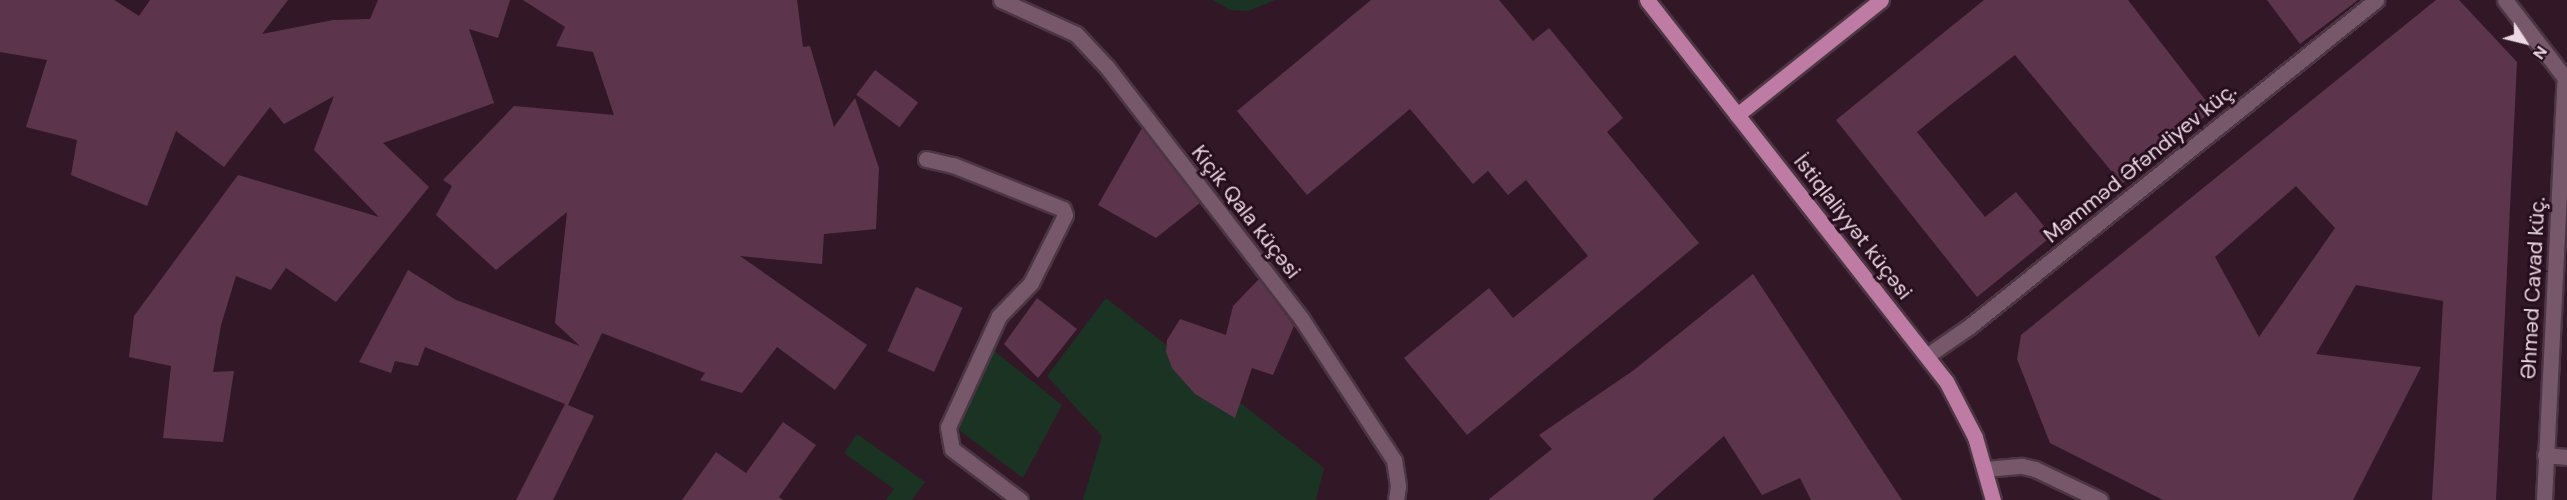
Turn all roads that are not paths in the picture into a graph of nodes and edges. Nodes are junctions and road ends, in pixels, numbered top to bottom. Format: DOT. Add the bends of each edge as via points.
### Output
graph roads {
  1 [pos="1001,0"];
  2 [pos="1647,0"];
  3 [pos="1881,0"];
  4 [pos="2376,0"];
  5 [pos="2505,0"];
  6 [pos="2566,77"];
  7 [pos="1737,115"];
  8 [pos="926,159"];
  9 [pos="1928,355"];
  10 [pos="2546,455"];
  11 [pos="2567,457"];
  12 [pos="1985,469"];
  13 [pos="1020,500"];
  14 [pos="1396,500"];
  15 [pos="1993,500"];
  16 [pos="2100,500"];
  17 [pos="2544,500"];
  1 -- 14 [label="street, Kiçik Qala küçəsi" via="1076,34 1107,67 1301,318 1394,460"];
  2 -- 7 [label="main road, İstiqlaliyyət küçəsi"];
  3 -- 7 [label="main road"];
  4 -- 9 [label="street, Məmməd Əfəndiyev küç." via="1980,319"];
  5 -- 6 [label="street"];
  6 -- 10 [label="street, Əhməd Cavad küç."];
  7 -- 9 [label="main road, İstiqlaliyyət küçəsi"];
  8 -- 13 [label="street" via="953,165 1063,209 1065,214 1031,283 999,316 948,427 952,449"];
  9 -- 12 [label="main road, İstiqlaliyyət küçəsi" via="1960,405"];
  10 -- 11 [label="street"];
  10 -- 17 [label="street, Əhməd Cavad küç."];
  12 -- 15 [label="main road, İstiqlaliyyət küçəsi"];
  12 -- 16 [label="street" via="2035,469"];
}
